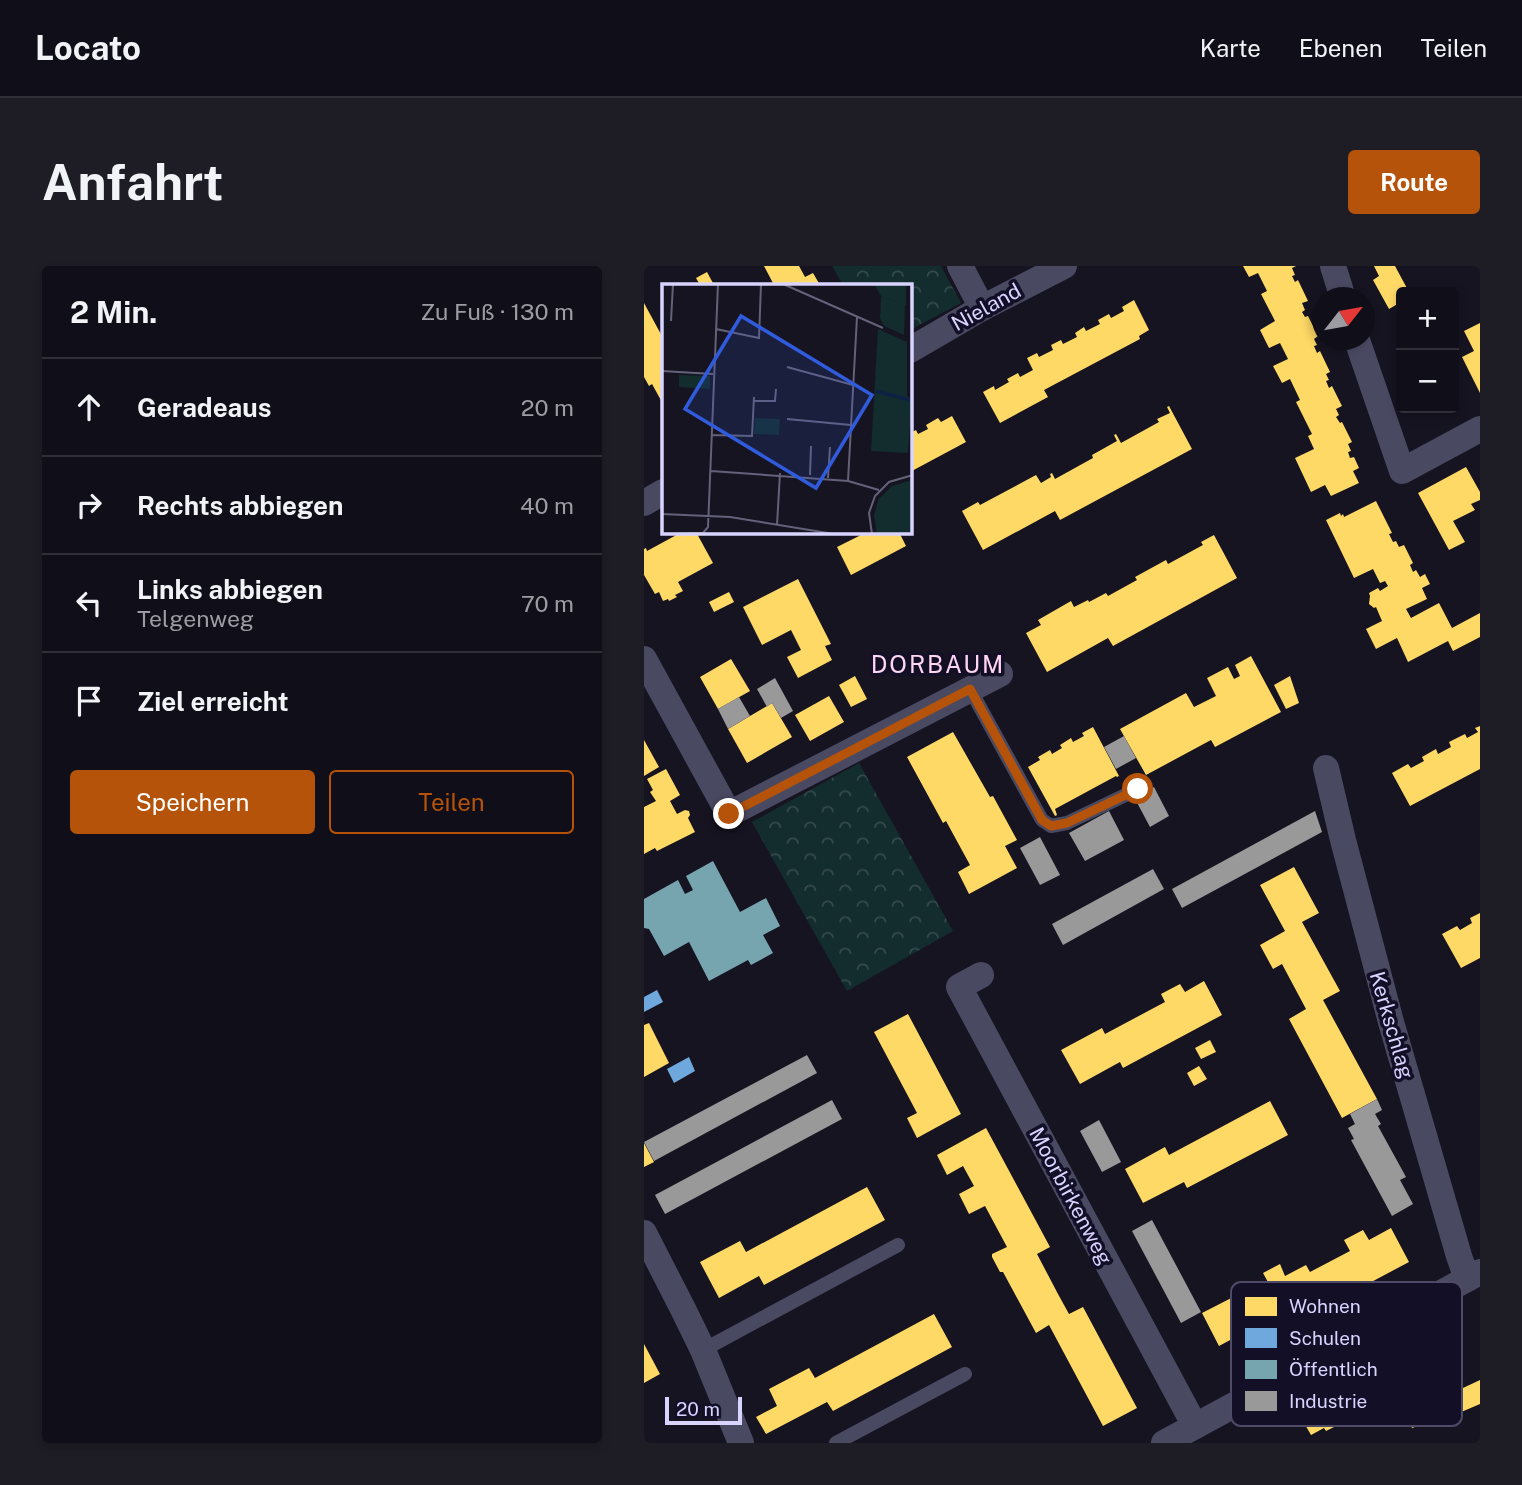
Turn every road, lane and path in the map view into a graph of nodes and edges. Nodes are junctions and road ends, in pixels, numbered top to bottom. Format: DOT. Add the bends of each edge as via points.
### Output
graph roads {
  1 [pos="960,266"];
  2 [pos="1064,266"];
  3 [pos="1332,266"];
  4 [pos="1339,287"];
  5 [pos="982,309"];
  6 [pos="912,349"];
  7 [pos="1360,350"];
  8 [pos="1480,429"];
  9 [pos="662,493"];
  10 [pos="644,503"];
  11 [pos="644,659"];
  12 [pos="1000,674"];
  13 [pos="970,689"];
  14 [pos="1326,768"];
  15 [pos="1138,789"];
  16 [pos="981,975"];
  17 [pos="644,1233"];
  18 [pos="898,1245"];
  19 [pos="1474,1275"];
  20 [pos="703,1350"];
  21 [pos="965,1374"];
  22 [pos="1231,1407"];
  23 [pos="1195,1426"];
  24 [pos="741,1443"];
  25 [pos="836,1443"];
  26 [pos="1164,1443"];
  1 -- 5 [label="street"];
  2 -- 5 [label="street, Nieland"];
  3 -- 4 [label="street"];
  5 -- 6 [label="street, Nieland"];
  7 -- 8 [label="street" via="1402,471"];
  9 -- 10 [label="street"];
  11 -- 13 [label="street" via="729,814"];
  12 -- 13 [label="street"];
  13 -- 15 [label="lane" via="1042,820 1051,826 1067,823"];
  14 -- 19 [label="street, Kerkschlag" via="1391,1022 1459,1256"];
  16 -- 23 [label="street, Moorbirkenweg" via="959,987"];
  17 -- 20 [label="street"];
  18 -- 20 [label="lane"];
  20 -- 24 [label="street"];
  21 -- 25 [label="lane"];
  22 -- 23 [label="street"];
  23 -- 26 [label="street"];
}
